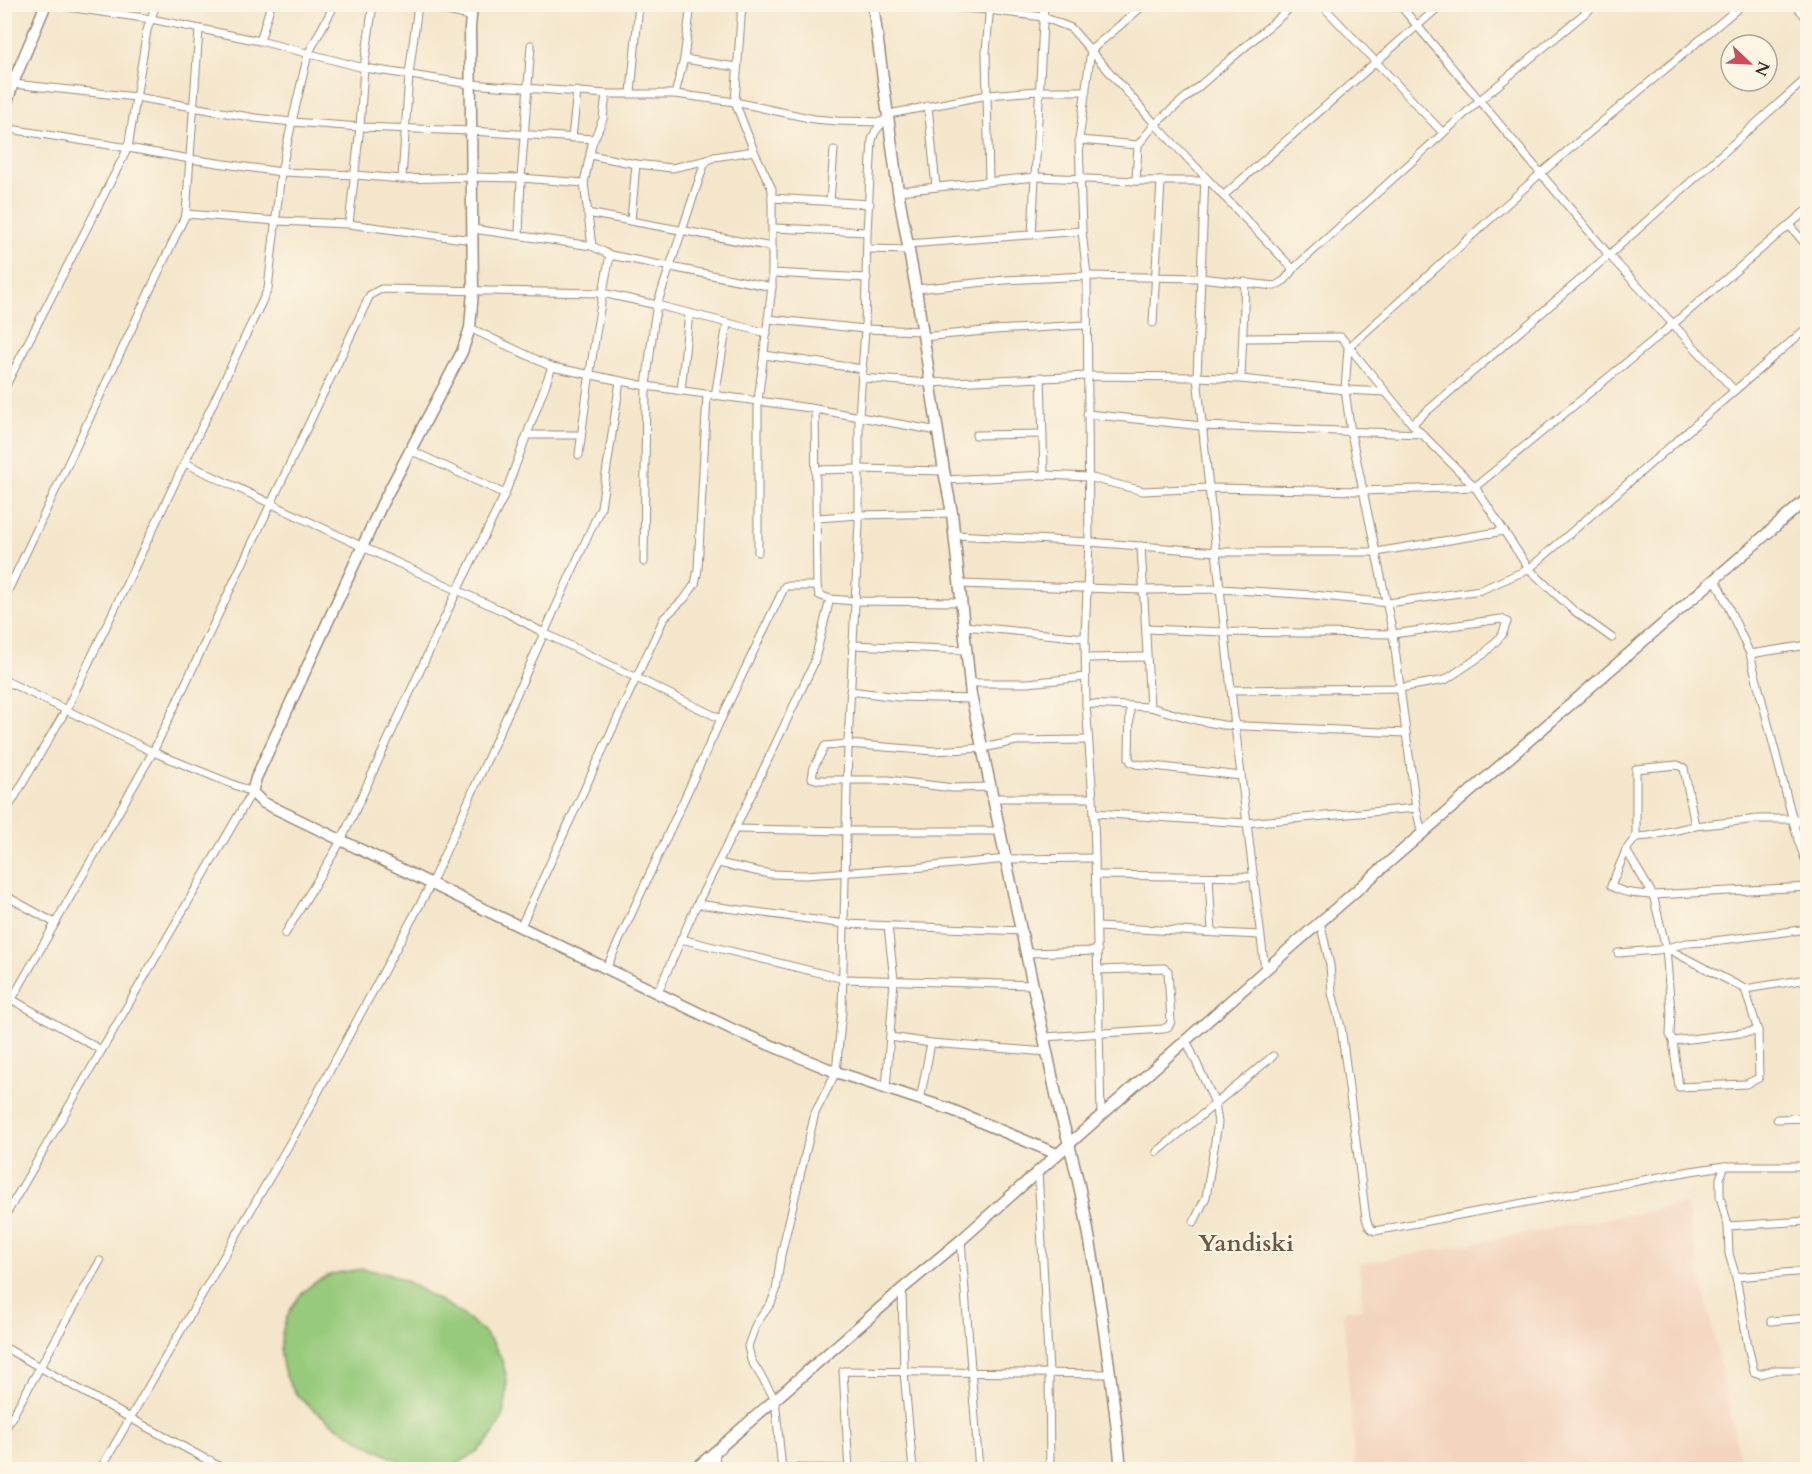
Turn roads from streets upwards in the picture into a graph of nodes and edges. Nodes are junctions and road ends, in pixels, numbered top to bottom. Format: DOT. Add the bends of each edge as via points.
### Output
graph roads {
  1 [pos="46,4"];
  2 [pos="156,4"];
  3 [pos="271,4"];
  4 [pos="335,4"];
  5 [pos="373,4"];
  6 [pos="639,4"];
  7 [pos="691,4"];
  8 [pos="742,4"];
  9 [pos="873,4"];
  10 [pos="1044,4"];
  11 [pos="1145,4"];
  12 [pos="1295,4"];
  13 [pos="1321,4"];
  14 [pos="1399,4"];
  15 [pos="1442,4"];
  16 [pos="1596,4"];
  17 [pos="1743,4"];
  18 [pos="1795,4"];
  19 [pos="416,5"];
  20 [pos="913,5"];
  21 [pos="989,7"];
  22 [pos="471,10"];
  23 [pos="1043,17"];
  24 [pos="151,19"];
  25 [pos="1808,20"];
  26 [pos="1417,27"];
  27 [pos="200,29"];
  28 [pos="260,41"];
  29 [pos="531,45"];
  30 [pos="1091,50"];
  31 [pos="308,54"];
  32 [pos="684,59"];
  33 [pos="1376,62"];
  34 [pos="736,67"];
  35 [pos="363,68"];
  36 [pos="409,75"];
  37 [pos="1808,77"];
  38 [pos="9,83"];
  39 [pos="470,84"];
  40 [pos="528,87"];
  41 [pos="577,91"];
  42 [pos="1086,91"];
  43 [pos="1038,92"];
  44 [pos="631,93"];
  45 [pos="606,94"];
  46 [pos="675,94"];
  47 [pos="988,95"];
  48 [pos="136,98"];
  49 [pos="1480,100"];
  50 [pos="735,102"];
  51 [pos="928,106"];
  52 [pos="194,108"];
  53 [pos="4,112"];
  54 [pos="886,118"];
  55 [pos="292,122"];
  56 [pos="1155,124"];
  57 [pos="4,128"];
  58 [pos="360,128"];
  59 [pos="405,130"];
  60 [pos="471,131"];
  61 [pos="1443,133"];
  62 [pos="524,135"];
  63 [pos="572,138"];
  64 [pos="594,140"];
  65 [pos="1079,140"];
  66 [pos="1138,145"];
  67 [pos="128,147"];
  68 [pos="834,150"];
  69 [pos="754,151"];
  70 [pos="590,156"];
  71 [pos="190,159"];
  72 [pos="708,160"];
  73 [pos="636,164"];
  74 [pos="282,172"];
  75 [pos="1541,173"];
  76 [pos="355,175"];
  77 [pos="471,177"];
  78 [pos="1036,177"];
  79 [pos="521,178"];
  80 [pos="1080,179"];
  81 [pos="1205,179"];
  82 [pos="402,180"];
  83 [pos="989,181"];
  84 [pos="1136,181"];
  85 [pos="1161,181"];
  86 [pos="584,183"];
  87 [pos="936,187"];
  88 [pos="898,191"];
  89 [pos="1223,196"];
  90 [pos="772,198"];
  91 [pos="830,201"];
  92 [pos="870,204"];
  93 [pos="1808,209"];
  94 [pos="587,213"];
  95 [pos="186,214"];
  96 [pos="277,221"];
  97 [pos="631,221"];
  98 [pos="349,224"];
  99 [pos="1789,225"];
  100 [pos="773,228"];
  101 [pos="683,230"];
  102 [pos="1082,231"];
  103 [pos="867,232"];
  104 [pos="472,234"];
  105 [pos="1032,234"];
  106 [pos="519,235"];
  107 [pos="592,246"];
  108 [pos="772,247"];
  109 [pos="908,247"];
  110 [pos="1808,247"];
  111 [pos="868,249"];
  112 [pos="610,255"];
  113 [pos="1609,255"];
  114 [pos="669,267"];
  115 [pos="1293,269"];
  116 [pos="772,273"];
  117 [pos="1087,276"];
  118 [pos="1155,277"];
  119 [pos="867,278"];
  120 [pos="1200,278"];
  121 [pos="1245,282"];
  122 [pos="772,287"];
  123 [pos="916,289"];
  124 [pos="473,291"];
  125 [pos="602,293"];
  126 [pos="657,305"];
  127 [pos="689,313"];
  128 [pos="768,320"];
  129 [pos="1153,323"];
  130 [pos="727,324"];
  131 [pos="1086,325"];
  132 [pos="1672,325"];
  133 [pos="1808,327"];
  134 [pos="470,328"];
  135 [pos="865,329"];
  136 [pos="767,333"];
  137 [pos="922,334"];
  138 [pos="1243,338"];
  139 [pos="1348,348"];
  140 [pos="764,355"];
  141 [pos="552,367"];
  142 [pos="863,374"];
  143 [pos="589,375"];
  144 [pos="1088,376"];
  145 [pos="1041,377"];
  146 [pos="1197,378"];
  147 [pos="1241,379"];
  148 [pos="620,381"];
  149 [pos="929,383"];
  150 [pos="646,386"];
  151 [pos="4,389"];
  152 [pos="1345,390"];
  153 [pos="1734,390"];
  154 [pos="681,391"];
  155 [pos="1385,392"];
  156 [pos="711,395"];
  157 [pos="759,401"];
  158 [pos="815,409"];
  159 [pos="1087,414"];
  160 [pos="859,417"];
  161 [pos="1412,424"];
  162 [pos="1202,426"];
  163 [pos="938,431"];
  164 [pos="1351,433"];
  165 [pos="1422,434"];
  166 [pos="527,435"];
  167 [pos="581,435"];
  168 [pos="976,435"];
  169 [pos="1043,435"];
  170 [pos="411,450"];
  171 [pos="579,454"];
  172 [pos="185,463"];
  173 [pos="859,469"];
  174 [pos="816,470"];
  175 [pos="1046,475"];
  176 [pos="945,476"];
  177 [pos="1088,477"];
  178 [pos="1474,487"];
  179 [pos="1210,488"];
  180 [pos="1362,492"];
  181 [pos="505,494"];
  182 [pos="1808,498"];
  183 [pos="270,503"];
  184 [pos="952,513"];
  185 [pos="859,515"];
  186 [pos="817,518"];
  187 [pos="1504,531"];
  188 [pos="955,535"];
  189 [pos="1089,542"];
  190 [pos="1141,546"];
  191 [pos="363,547"];
  192 [pos="758,552"];
  193 [pos="1216,552"];
  194 [pos="1376,552"];
  195 [pos="644,562"];
  196 [pos="1529,568"];
  197 [pos="1715,578"];
  198 [pos="960,584"];
  199 [pos="817,586"];
  200 [pos="1086,589"];
  201 [pos="1220,589"];
  202 [pos="1143,590"];
  203 [pos="457,591"];
  204 [pos="4,599"];
  205 [pos="830,599"];
  206 [pos="855,600"];
  207 [pos="962,602"];
  208 [pos="1388,603"];
  209 [pos="964,626"];
  210 [pos="1146,629"];
  211 [pos="1224,632"];
  212 [pos="544,633"];
  213 [pos="1393,634"];
  214 [pos="1085,638"];
  215 [pos="1612,638"];
  216 [pos="852,645"];
  217 [pos="1808,645"];
  218 [pos="967,650"];
  219 [pos="1750,654"];
  220 [pos="1147,657"];
  221 [pos="1086,658"];
  222 [pos="1085,677"];
  223 [pos="636,678"];
  224 [pos="4,680"];
  225 [pos="970,683"];
  226 [pos="1400,688"];
  227 [pos="1231,690"];
  228 [pos="850,691"];
  229 [pos="972,699"];
  230 [pos="1086,704"];
  231 [pos="1130,706"];
  232 [pos="1150,707"];
  233 [pos="66,710"];
  234 [pos="721,719"];
  235 [pos="1235,726"];
  236 [pos="1406,733"];
  237 [pos="1088,740"];
  238 [pos="848,744"];
  239 [pos="982,748"];
  240 [pos="153,752"];
  241 [pos="1241,776"];
  242 [pos="849,779"];
  243 [pos="252,792"];
  244 [pos="993,793"];
  245 [pos="1093,798"];
  246 [pos="1416,808"];
  247 [pos="1094,813"];
  248 [pos="4,815"];
  249 [pos="1793,819"];
  250 [pos="1246,823"];
  251 [pos="1695,826"];
  252 [pos="1808,826"];
  253 [pos="735,829"];
  254 [pos="847,831"];
  255 [pos="1001,831"];
  256 [pos="1422,834"];
  257 [pos="1635,837"];
  258 [pos="342,841"];
  259 [pos="1626,850"];
  260 [pos="1095,858"];
  261 [pos="1007,860"];
  262 [pos="718,863"];
  263 [pos="1808,867"];
  264 [pos="846,872"];
  265 [pos="1096,875"];
  266 [pos="1209,877"];
  267 [pos="1253,878"];
  268 [pos="431,884"];
  269 [pos="1808,887"];
  270 [pos="4,895"];
  271 [pos="1653,895"];
  272 [pos="697,904"];
  273 [pos="1320,922"];
  274 [pos="55,923"];
  275 [pos="845,924"];
  276 [pos="888,926"];
  277 [pos="1097,927"];
  278 [pos="520,928"];
  279 [pos="1808,929"];
  280 [pos="1023,931"];
  281 [pos="1212,932"];
  282 [pos="285,934"];
  283 [pos="1260,935"];
  284 [pos="681,939"];
  285 [pos="1666,948"];
  286 [pos="1098,951"];
  287 [pos="1618,953"];
  288 [pos="1027,954"];
  289 [pos="606,969"];
  290 [pos="1098,970"];
  291 [pos="1265,970"];
  292 [pos="843,979"];
  293 [pos="1808,979"];
  294 [pos="894,980"];
  295 [pos="1034,986"];
  296 [pos="1745,989"];
  297 [pos="657,994"];
  298 [pos="4,995"];
  299 [pos="12,999"];
  300 [pos="4,1012"];
  301 [pos="1758,1031"];
  302 [pos="1099,1034"];
  303 [pos="890,1037"];
  304 [pos="1045,1037"];
  305 [pos="1186,1040"];
  306 [pos="1673,1041"];
  307 [pos="931,1043"];
  308 [pos="101,1050"];
  309 [pos="1047,1052"];
  310 [pos="1273,1056"];
  311 [pos="836,1072"];
  312 [pos="886,1089"];
  313 [pos="920,1100"];
  314 [pos="1215,1103"];
  315 [pos="1101,1115"];
  316 [pos="1808,1118"];
  317 [pos="1777,1119"];
  318 [pos="1069,1143"];
  319 [pos="1157,1152"];
  320 [pos="1057,1154"];
  321 [pos="1725,1166"];
  322 [pos="1808,1166"];
  323 [pos="1038,1171"];
  324 [pos="4,1218"];
  325 [pos="1808,1221"];
  326 [pos="1194,1222"];
  327 [pos="1728,1226"];
  328 [pos="961,1240"];
  329 [pos="100,1260"];
  330 [pos="1808,1271"];
  331 [pos="1736,1277"];
  332 [pos="902,1289"];
  333 [pos="1808,1318"];
  334 [pos="1771,1321"];
  335 [pos="4,1347"];
  336 [pos="40,1367"];
  337 [pos="1808,1370"];
  338 [pos="904,1372"];
  339 [pos="973,1373"];
  340 [pos="1048,1373"];
  341 [pos="1110,1374"];
  342 [pos="775,1399"];
  343 [pos="130,1418"];
  344 [pos="4,1431"];
  345 [pos="716,1450"];
  346 [pos="210,1460"];
  347 [pos="782,1469"];
  348 [pos="849,1469"];
  349 [pos="913,1469"];
  350 [pos="979,1469"];
  351 [pos="1121,1469"];
  352 [pos="99,1470"];
  353 [pos="205,1470"];
  354 [pos="226,1470"];
  355 [pos="694,1470"];
  356 [pos="715,1470"];
  357 [pos="1030,1470"];
  358 [pos="1050,1470"];
  359 [pos="1097,1470"];
  1 -- 24 [label="street"];
  1 -- 38 [label="street"];
  2 -- 24 [label="street"];
  3 -- 28 [label="street"];
  4 -- 31 [label="street"];
  5 -- 35 [label="street"];
  6 -- 44 [label="street"];
  7 -- 32 [label="street"];
  8 -- 34 [label="street"];
  9 -- 54 [label="street"];
  10 -- 23 [label="street"];
  11 -- 30 [label="street"];
  12 -- 56 [label="street"];
  13 -- 33 [label="street"];
  14 -- 26 [label="street"];
  15 -- 26 [label="street"];
  16 -- 49 [label="street"];
  17 -- 75 [label="street"];
  18 -- 25 [label="street"];
  19 -- 22 [label="street"];
  19 -- 36 [label="street"];
  20 -- 21 [label="street"];
  21 -- 23 [label="street"];
  21 -- 47 [label="street"];
  22 -- 39 [label="street"];
  23 -- 30 [label="street" via="1071,28"];
  23 -- 43 [label="street"];
  24 -- 27 [label="street"];
  24 -- 48 [label="street"];
  26 -- 33 [label="street"];
  26 -- 49 [label="street"];
  27 -- 28 [label="street"];
  27 -- 52 [label="street"];
  28 -- 31 [label="street"];
  29 -- 40 [label="street"];
  30 -- 42 [label="street"];
  30 -- 56 [label="street"];
  31 -- 35 [label="street"];
  31 -- 55 [label="street"];
  32 -- 34 [label="street"];
  32 -- 46 [label="street"];
  33 -- 61 [label="street"];
  33 -- 89 [label="street"];
  34 -- 50 [label="street"];
  35 -- 36 [label="street"];
  35 -- 58 [label="street"];
  36 -- 39 [label="street"];
  36 -- 59 [label="street"];
  37 -- 113 [label="street"];
  38 -- 48 [label="street"];
  38 -- 53 [label="street"];
  39 -- 40 [label="street"];
  39 -- 60 [label="street"];
  40 -- 41 [label="street"];
  40 -- 62 [label="street"];
  41 -- 45 [label="street"];
  41 -- 63 [label="street"];
  42 -- 43 [label="street"];
  42 -- 65 [label="street"];
  43 -- 47 [label="street"];
  43 -- 78 [label="street"];
  44 -- 45 [label="street"];
  44 -- 46 [label="street"];
  45 -- 64 [label="street" via="603,119"];
  46 -- 50 [label="street"];
  47 -- 51 [label="street"];
  47 -- 83 [label="street"];
  48 -- 52 [label="street"];
  48 -- 67 [label="street"];
  49 -- 61 [label="street"];
  49 -- 75 [label="street"];
  50 -- 54 [label="street" via="814,119"];
  50 -- 69 [label="street"];
  51 -- 54 [label="street"];
  51 -- 87 [label="street"];
  52 -- 55 [label="street"];
  52 -- 71 [label="street"];
  54 -- 88 [label="street"];
  54 -- 92 [label="street" via="875,132 871,148"];
  55 -- 58 [label="street"];
  55 -- 74 [label="street"];
  56 -- 66 [label="street"];
  56 -- 81 [label="street"];
  57 -- 67 [label="street"];
  58 -- 59 [label="street"];
  58 -- 76 [label="street"];
  59 -- 60 [label="street"];
  59 -- 82 [label="street"];
  60 -- 62 [label="street"];
  60 -- 77 [label="street"];
  61 -- 115 [label="street"];
  62 -- 63 [label="street"];
  62 -- 79 [label="street"];
  63 -- 64 [label="street"];
  64 -- 70 [label="street"];
  65 -- 66 [label="street"];
  65 -- 80 [label="street"];
  66 -- 84 [label="street"];
  67 -- 71 [label="street"];
  67 -- 151 [label="street"];
  68 -- 91 [label="street"];
  69 -- 72 [label="street"];
  69 -- 90 [label="street" via="772,189"];
  70 -- 73 [label="street"];
  70 -- 86 [label="street"];
  71 -- 74 [label="street"];
  71 -- 95 [label="street"];
  72 -- 73 [label="street" via="672,168"];
  72 -- 101 [label="street"];
  73 -- 97 [label="street"];
  74 -- 76 [label="street"];
  74 -- 96 [label="street"];
  75 -- 113 [label="street"];
  75 -- 139 [label="street"];
  76 -- 82 [label="street"];
  76 -- 98 [label="street"];
  77 -- 79 [label="street"];
  77 -- 82 [label="street"];
  77 -- 104 [label="street"];
  78 -- 80 [label="street"];
  78 -- 83 [label="street"];
  78 -- 105 [label="street"];
  79 -- 86 [label="street"];
  79 -- 106 [label="street"];
  80 -- 84 [label="street"];
  80 -- 102 [label="street"];
  81 -- 85 [label="street"];
  81 -- 89 [label="street"];
  81 -- 120 [label="street"];
  83 -- 87 [label="street"];
  84 -- 85 [label="street"];
  85 -- 118 [label="street"];
  86 -- 94 [label="street"];
  87 -- 88 [label="street"];
  88 -- 109 [label="street"];
  89 -- 115 [label="street"];
  90 -- 91 [label="street"];
  90 -- 100 [label="street"];
  91 -- 92 [label="street"];
  92 -- 103 [label="street"];
  93 -- 99 [label="street"];
  94 -- 97 [label="street"];
  94 -- 107 [label="street"];
  95 -- 96 [label="street"];
  95 -- 204 [label="street"];
  96 -- 98 [label="street"];
  96 -- 172 [label="street" via="268,289"];
  97 -- 101 [label="street"];
  98 -- 104 [label="street"];
  99 -- 110 [label="street"];
  99 -- 132 [label="street"];
  100 -- 103 [label="street"];
  100 -- 108 [label="street"];
  101 -- 108 [label="street"];
  101 -- 114 [label="street"];
  102 -- 105 [label="street"];
  102 -- 117 [label="street"];
  103 -- 111 [label="street"];
  104 -- 106 [label="street"];
  104 -- 124 [label="street"];
  105 -- 109 [label="street"];
  106 -- 107 [label="street"];
  107 -- 112 [label="street"];
  108 -- 116 [label="street"];
  109 -- 111 [label="street"];
  109 -- 123 [label="street"];
  111 -- 119 [label="street"];
  112 -- 114 [label="street"];
  112 -- 125 [label="street"];
  113 -- 132 [label="street"];
  113 -- 161 [label="street"];
  114 -- 122 [label="street"];
  114 -- 126 [label="street"];
  115 -- 121 [label="street" via="1275,286"];
  116 -- 119 [label="street"];
  116 -- 122 [label="street"];
  117 -- 118 [label="street"];
  117 -- 123 [label="street" via="1005,279"];
  117 -- 131 [label="street"];
  118 -- 120 [label="street"];
  118 -- 129 [label="street"];
  119 -- 135 [label="street"];
  120 -- 121 [label="street"];
  120 -- 146 [label="street"];
  121 -- 138 [label="street"];
  122 -- 128 [label="street"];
  123 -- 137 [label="street"];
  124 -- 125 [label="street"];
  124 -- 134 [label="street"];
  124 -- 183 [label="street" via="381,289 370,295"];
  125 -- 126 [label="street"];
  125 -- 143 [label="street"];
  126 -- 127 [label="street"];
  126 -- 150 [label="street"];
  127 -- 130 [label="street"];
  127 -- 154 [label="street"];
  128 -- 135 [label="street"];
  128 -- 136 [label="street"];
  130 -- 136 [label="street"];
  130 -- 156 [label="street"];
  131 -- 137 [label="street"];
  131 -- 144 [label="street"];
  132 -- 153 [label="street"];
  132 -- 178 [label="street"];
  133 -- 153 [label="street"];
  134 -- 141 [label="street"];
  134 -- 170 [label="street" via="462,352"];
  135 -- 137 [label="street"];
  135 -- 142 [label="street"];
  136 -- 140 [label="street"];
  137 -- 149 [label="street"];
  138 -- 139 [label="street" via="1341,337"];
  138 -- 147 [label="street"];
  139 -- 152 [label="street"];
  139 -- 155 [label="street"];
  140 -- 142 [label="street"];
  140 -- 157 [label="street"];
  141 -- 143 [label="street"];
  141 -- 166 [label="street"];
  142 -- 149 [label="street"];
  142 -- 160 [label="street"];
  143 -- 148 [label="street"];
  143 -- 167 [label="street"];
  144 -- 145 [label="street"];
  144 -- 146 [label="street"];
  144 -- 159 [label="street"];
  145 -- 149 [label="street"];
  145 -- 169 [label="street"];
  146 -- 147 [label="street"];
  146 -- 162 [label="street"];
  147 -- 152 [label="street"];
  148 -- 150 [label="street"];
  148 -- 212 [label="street" via="602,507"];
  149 -- 163 [label="street"];
  150 -- 154 [label="street"];
  150 -- 195 [label="street"];
  152 -- 155 [label="street"];
  152 -- 164 [label="street"];
  153 -- 196 [label="street"];
  154 -- 156 [label="street"];
  155 -- 161 [label="street"];
  156 -- 157 [label="street"];
  156 -- 223 [label="street" via="695,584 664,618"];
  157 -- 158 [label="street"];
  157 -- 192 [label="street"];
  158 -- 160 [label="street"];
  158 -- 174 [label="street"];
  159 -- 162 [label="street"];
  159 -- 177 [label="street"];
  160 -- 163 [label="street"];
  160 -- 173 [label="street"];
  161 -- 165 [label="street"];
  162 -- 164 [label="street"];
  162 -- 179 [label="street"];
  163 -- 176 [label="street"];
  164 -- 165 [label="street"];
  164 -- 180 [label="street"];
  165 -- 178 [label="street"];
  166 -- 167 [label="street"];
  166 -- 181 [label="street"];
  167 -- 171 [label="street"];
  168 -- 169 [label="street"];
  169 -- 175 [label="street"];
  170 -- 181 [label="street"];
  170 -- 191 [label="street"];
  172 -- 183 [label="street"];
  172 -- 233 [label="street"];
  173 -- 174 [label="street"];
  173 -- 176 [label="street"];
  173 -- 185 [label="street"];
  174 -- 186 [label="street"];
  175 -- 176 [label="street"];
  175 -- 177 [label="street"];
  176 -- 184 [label="street"];
  177 -- 179 [label="street" via="1143,491"];
  177 -- 189 [label="street"];
  178 -- 180 [label="street"];
  178 -- 187 [label="street"];
  179 -- 180 [label="street"];
  179 -- 193 [label="street"];
  180 -- 194 [label="street"];
  181 -- 203 [label="street"];
  182 -- 197 [label="street"];
  183 -- 191 [label="street"];
  183 -- 240 [label="street"];
  184 -- 185 [label="street"];
  184 -- 188 [label="street"];
  185 -- 186 [label="street"];
  185 -- 206 [label="street"];
  186 -- 199 [label="street"];
  187 -- 194 [label="street"];
  187 -- 196 [label="street"];
  188 -- 189 [label="street"];
  188 -- 198 [label="street"];
  189 -- 190 [label="street"];
  189 -- 200 [label="street"];
  190 -- 193 [label="street"];
  190 -- 202 [label="street"];
  191 -- 203 [label="street"];
  191 -- 243 [label="street"];
  193 -- 194 [label="street"];
  193 -- 201 [label="street"];
  194 -- 208 [label="street"];
  196 -- 208 [label="street" via="1481,590"];
  196 -- 215 [label="street" via="1573,610"];
  197 -- 219 [label="street"];
  197 -- 256 [label="street"];
  198 -- 200 [label="street"];
  198 -- 207 [label="street"];
  199 -- 205 [label="street" via="819,595"];
  199 -- 234 [label="street" via="785,586"];
  200 -- 202 [label="street"];
  200 -- 214 [label="street"];
  201 -- 202 [label="street"];
  201 -- 208 [label="street"];
  201 -- 211 [label="street"];
  202 -- 210 [label="street"];
  203 -- 212 [label="street"];
  203 -- 258 [label="street"];
  205 -- 206 [label="street"];
  205 -- 253 [label="street" via="814,663"];
  206 -- 207 [label="street"];
  206 -- 216 [label="street"];
  207 -- 209 [label="street"];
  208 -- 213 [label="street"];
  209 -- 214 [label="street"];
  209 -- 218 [label="street"];
  210 -- 211 [label="street"];
  210 -- 220 [label="street"];
  211 -- 213 [label="street"];
  211 -- 227 [label="street"];
  212 -- 223 [label="street"];
  212 -- 268 [label="street"];
  213 -- 226 [label="street"];
  213 -- 226 [label="street" via="1507,622 1502,635 1484,654 1445,680"];
  214 -- 221 [label="street"];
  216 -- 218 [label="street"];
  216 -- 228 [label="street"];
  217 -- 219 [label="street"];
  218 -- 225 [label="street"];
  219 -- 249 [label="street"];
  220 -- 221 [label="street"];
  220 -- 232 [label="street"];
  221 -- 222 [label="street"];
  222 -- 225 [label="street" via="1028,683"];
  222 -- 230 [label="street"];
  223 -- 234 [label="street"];
  223 -- 278 [label="street"];
  224 -- 233 [label="street"];
  225 -- 229 [label="street"];
  226 -- 227 [label="street"];
  226 -- 236 [label="street"];
  227 -- 235 [label="street"];
  228 -- 229 [label="street"];
  228 -- 238 [label="street"];
  229 -- 239 [label="street"];
  230 -- 231 [label="street"];
  230 -- 237 [label="street"];
  231 -- 232 [label="street"];
  231 -- 241 [label="street" via="1131,762"];
  232 -- 235 [label="street"];
  233 -- 240 [label="street"];
  233 -- 248 [label="street"];
  234 -- 289 [label="street"];
  235 -- 236 [label="street"];
  235 -- 241 [label="street"];
  236 -- 246 [label="street"];
  237 -- 239 [label="street" via="1016,741"];
  237 -- 245 [label="street"];
  238 -- 239 [label="street" via="934,751"];
  238 -- 242 [label="street"];
  238 -- 242 [label="street" via="825,746 812,778"];
  239 -- 244 [label="street"];
  240 -- 243 [label="street"];
  240 -- 274 [label="street"];
  241 -- 250 [label="street"];
  242 -- 244 [label="street"];
  242 -- 254 [label="street"];
  243 -- 258 [label="street" via="262,802"];
  243 -- 308 [label="street"];
  244 -- 245 [label="street"];
  244 -- 255 [label="street"];
  245 -- 247 [label="street"];
  246 -- 250 [label="street"];
  246 -- 256 [label="street"];
  247 -- 250 [label="street"];
  247 -- 260 [label="street"];
  249 -- 251 [label="street"];
  249 -- 252 [label="street"];
  249 -- 263 [label="street"];
  250 -- 267 [label="street"];
  251 -- 257 [label="street"];
  251 -- 257 [label="street" via="1684,768 1677,765 1636,770"];
  253 -- 254 [label="street"];
  253 -- 262 [label="street"];
  254 -- 255 [label="street"];
  254 -- 264 [label="street"];
  255 -- 261 [label="street"];
  256 -- 273 [label="street"];
  257 -- 259 [label="street"];
  258 -- 268 [label="street"];
  258 -- 282 [label="street"];
  259 -- 271 [label="street"];
  259 -- 271 [label="street" via="1611,885 1631,893"];
  260 -- 261 [label="street"];
  260 -- 265 [label="street"];
  261 -- 264 [label="street"];
  261 -- 280 [label="street"];
  262 -- 264 [label="street" via="770,874"];
  262 -- 272 [label="street"];
  264 -- 275 [label="street"];
  265 -- 266 [label="street"];
  265 -- 277 [label="street"];
  266 -- 267 [label="street"];
  266 -- 281 [label="street"];
  267 -- 283 [label="street"];
  268 -- 278 [label="street"];
  268 -- 343 [label="street" via="298,1129"];
  269 -- 271 [label="street"];
  270 -- 274 [label="street"];
  271 -- 285 [label="street"];
  272 -- 275 [label="street"];
  272 -- 284 [label="street"];
  273 -- 291 [label="street"];
  273 -- 321 [label="street" via="1341,1027 1366,1218 1371,1230"];
  274 -- 299 [label="street"];
  275 -- 276 [label="street"];
  275 -- 292 [label="street"];
  276 -- 280 [label="street"];
  276 -- 294 [label="street"];
  277 -- 281 [label="street"];
  277 -- 286 [label="street"];
  278 -- 289 [label="street"];
  279 -- 285 [label="street"];
  280 -- 288 [label="street"];
  281 -- 283 [label="street"];
  283 -- 291 [label="street"];
  284 -- 292 [label="street"];
  284 -- 297 [label="street"];
  285 -- 287 [label="street"];
  285 -- 296 [label="street"];
  285 -- 306 [label="street"];
  286 -- 288 [label="street"];
  286 -- 290 [label="street"];
  288 -- 295 [label="street"];
  289 -- 297 [label="street"];
  290 -- 302 [label="street"];
  290 -- 302 [label="street" via="1168,971 1171,1021 1163,1029"];
  291 -- 305 [label="street"];
  292 -- 294 [label="street"];
  292 -- 311 [label="street"];
  293 -- 296 [label="street"];
  294 -- 295 [label="street"];
  294 -- 303 [label="street"];
  295 -- 304 [label="street"];
  296 -- 301 [label="street"];
  297 -- 311 [label="street"];
  298 -- 299 [label="street"];
  299 -- 300 [label="street"];
  299 -- 308 [label="street"];
  301 -- 306 [label="street"];
  301 -- 306 [label="street" via="1759,1078 1746,1084 1679,1087"];
  302 -- 304 [label="street"];
  302 -- 315 [label="street"];
  303 -- 307 [label="street"];
  303 -- 312 [label="street"];
  304 -- 309 [label="street"];
  305 -- 314 [label="street"];
  305 -- 315 [label="street"];
  307 -- 309 [label="street"];
  307 -- 313 [label="street"];
  308 -- 324 [label="street"];
  309 -- 318 [label="street"];
  310 -- 314 [label="street"];
  311 -- 312 [label="street"];
  311 -- 342 [label="street" via="815,1113 776,1291 748,1346 751,1360"];
  312 -- 313 [label="street"];
  313 -- 320 [label="street"];
  314 -- 319 [label="street"];
  314 -- 326 [label="street" via="1218,1123 1206,1197"];
  315 -- 318 [label="street"];
  316 -- 317 [label="street"];
  318 -- 320 [label="street"];
  318 -- 341 [label="street" via="1095,1268"];
  320 -- 323 [label="street"];
  321 -- 322 [label="street"];
  321 -- 327 [label="street" via="1720,1196"];
  323 -- 328 [label="street"];
  323 -- 340 [label="street"];
  325 -- 327 [label="street"];
  327 -- 331 [label="street"];
  328 -- 332 [label="street"];
  328 -- 339 [label="street"];
  329 -- 336 [label="street"];
  330 -- 331 [label="street"];
  331 -- 337 [label="street" via="1754,1372"];
  332 -- 338 [label="street"];
  332 -- 342 [label="street"];
  333 -- 334 [label="street"];
  335 -- 336 [label="street"];
  336 -- 343 [label="street"];
  336 -- 344 [label="street"];
  338 -- 339 [label="street"];
  338 -- 348 [label="street" via="843,1371"];
  338 -- 349 [label="street"];
  339 -- 340 [label="street"];
  339 -- 350 [label="street"];
  340 -- 341 [label="street"];
  340 -- 358 [label="street"];
  341 -- 351 [label="street"];
  342 -- 345 [label="street"];
  342 -- 347 [label="street"];
  343 -- 346 [label="street"];
  343 -- 352 [label="street"];
  345 -- 355 [label="street"];
  345 -- 356 [label="street"];
  346 -- 353 [label="street"];
  346 -- 354 [label="street"];
  347 -- 348 [label="street"];
  348 -- 349 [label="street"];
  349 -- 350 [label="street"];
  350 -- 357 [label="street"];
  351 -- 359 [label="street"];
}
